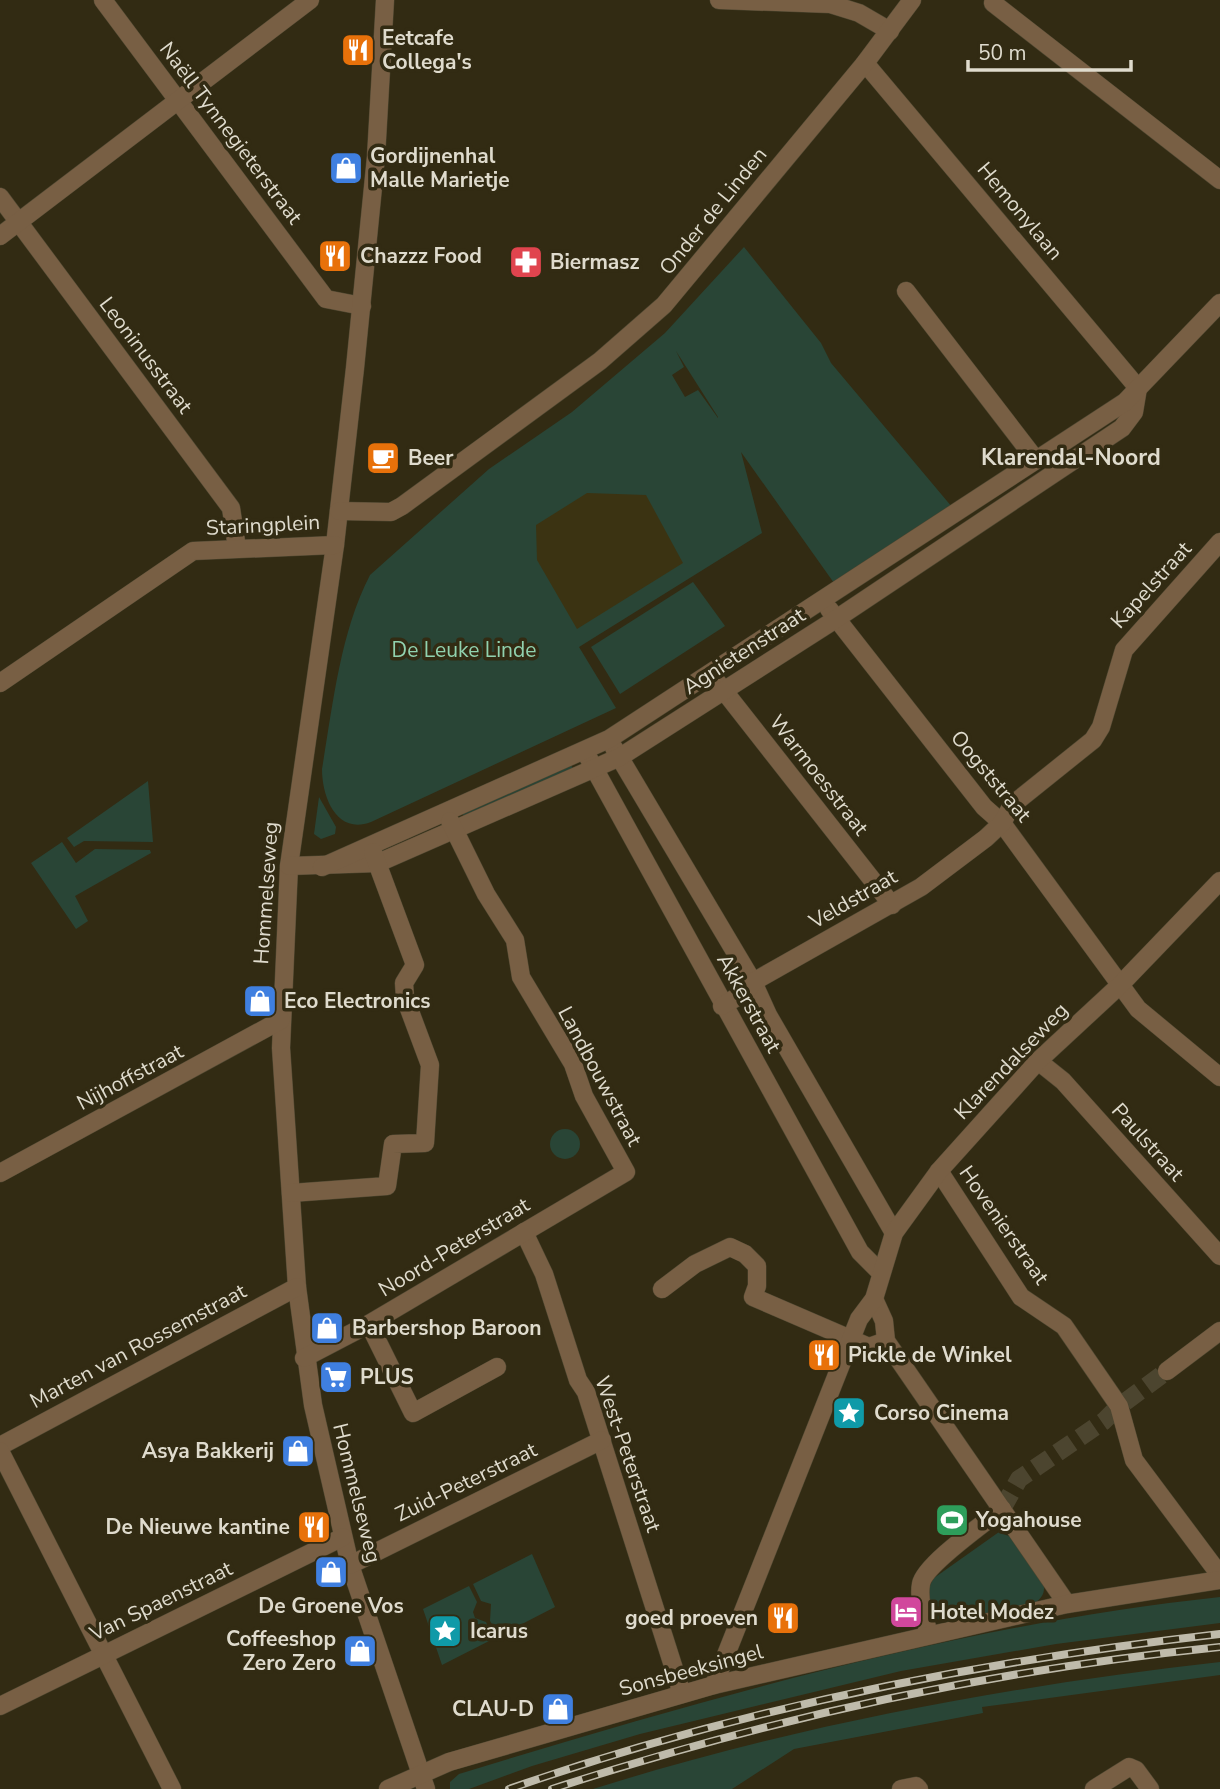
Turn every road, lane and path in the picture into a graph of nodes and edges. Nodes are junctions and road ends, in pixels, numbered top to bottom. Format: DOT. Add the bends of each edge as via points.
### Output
graph roads {
  1 [pos="103,0"];
  2 [pos="310,0"];
  3 [pos="385,0"];
  4 [pos="719,0"];
  5 [pos="912,0"];
  6 [pos="993,3"];
  7 [pos="890,31"];
  8 [pos="865,63"];
  9 [pos="179,101"];
  10 [pos="1220,180"];
  11 [pos="0,197"];
  12 [pos="19,222"];
  13 [pos="0,236"];
  14 [pos="906,291"];
  15 [pos="1220,303"];
  16 [pos="362,306"];
  17 [pos="1138,388"];
  18 [pos="1037,460"];
  19 [pos="339,511"];
  20 [pos="1220,542"];
  21 [pos="335,545"];
  22 [pos="237,548"];
  23 [pos="822,600"];
  24 [pos="836,619"];
  25 [pos="711,673"];
  26 [pos="0,683"];
  27 [pos="723,691"];
  28 [pos="609,739"];
  29 [pos="585,751"];
  30 [pos="620,757"];
  31 [pos="593,768"];
  32 [pos="445,813"];
  33 [pos="1002,823"];
  34 [pos="455,830"];
  35 [pos="370,845"];
  36 [pos="377,863"];
  37 [pos="289,866"];
  38 [pos="322,867"];
  39 [pos="1220,881"];
  40 [pos="892,905"];
  41 [pos="753,982"];
  42 [pos="1120,985"];
  43 [pos="723,1006"];
  44 [pos="281,1020"];
  45 [pos="1038,1060"];
  46 [pos="1220,1077"];
  47 [pos="939,1171"];
  48 [pos="626,1172"];
  49 [pos="0,1174"];
  50 [pos="291,1194"];
  51 [pos="524,1232"];
  52 [pos="894,1233"];
  53 [pos="1220,1256"];
  54 [pos="880,1272"];
  55 [pos="298,1287"];
  56 [pos="662,1289"];
  57 [pos="874,1298"];
  58 [pos="369,1324"];
  59 [pos="1220,1331"];
  60 [pos="851,1340"];
  61 [pos="886,1341"];
  62 [pos="304,1358"];
  63 [pos="497,1367"];
  64 [pos="1167,1371"];
  65 [pos="602,1440"];
  66 [pos="0,1448"];
  67 [pos="1002,1509"];
  68 [pos="343,1537"];
  69 [pos="350,1565"];
  70 [pos="1220,1578"];
  71 [pos="1067,1604"];
  72 [pos="929,1634"];
  73 [pos="105,1655"];
  74 [pos="714,1685"];
  75 [pos="682,1694"];
  76 [pos="0,1706"];
  77 [pos="424,1783"];
  78 [pos="172,1789"];
  79 [pos="388,1789"];
  80 [pos="901,1789"];
  81 [pos="919,1789"];
  82 [pos="1094,1789"];
  83 [pos="1150,1789"];
  1 -- 9 [label="street, Naëll Tynnegieterstraat"];
  2 -- 9 [label="street"];
  3 -- 16 [label="street, Hommelseweg"];
  4 -- 7 [label="street" via="830,4 859,13"];
  5 -- 7 [label="street, Onder de Linden"];
  6 -- 10 [label="street"];
  7 -- 8 [label="street, Onder de Linden"];
  8 -- 17 [label="street, Hemonylaan"];
  8 -- 19 [label="street, Onder de Linden" via="677,291 600,361 391,512"];
  9 -- 12 [label="street"];
  9 -- 16 [label="street, Naëll Tynnegieterstraat" via="326,299"];
  11 -- 12 [label="street, Leoninusstraat"];
  12 -- 13 [label="street"];
  12 -- 22 [label="street, Leoninusstraat" via="231,508"];
  14 -- 18 [label="street"];
  15 -- 17 [label="street, Agnietenstraat"];
  16 -- 19 [label="street, Hommelseweg"];
  17 -- 18 [label="street, Agnietenstraat" via="1125,402"];
  17 -- 24 [label="street, Agnietenstraat" via="1134,412 1122,428"];
  18 -- 23 [label="street, Agnietenstraat"];
  19 -- 21 [label="street, Hommelseweg"];
  20 -- 33 [label="street, Kapelstraat" via="1124,650 1093,740 1012,805"];
  21 -- 22 [label="street, Staringplein"];
  21 -- 37 [label="street, Hommelseweg"];
  22 -- 26 [label="street, Staringplein" via="193,551"];
  23 -- 24 [label="street, Oogststraat"];
  23 -- 25 [label="street, Agnietenstraat"];
  24 -- 27 [label="street, Agnietenstraat"];
  24 -- 33 [label="street, Oogststraat" via="984,807"];
  25 -- 27 [label="street, Warmoesstraat"];
  25 -- 28 [label="street, Agnietenstraat"];
  27 -- 30 [label="street, Agnietenstraat"];
  27 -- 40 [label="street, Warmoesstraat"];
  28 -- 29 [label="street, Agnietenstraat"];
  28 -- 30 [label="street, Akkerstraat"];
  29 -- 31 [label="street, Akkerstraat"];
  29 -- 32 [label="street, Agnietenstraat"];
  30 -- 31 [label="street, Agnietenstraat"];
  30 -- 41 [label="street, Akkerstraat"];
  31 -- 34 [label="street, Agnietenstraat"];
  31 -- 43 [label="street, Akkerstraat"];
  32 -- 34 [label="street, Landbouwstraat"];
  32 -- 35 [label="street, Agnietenstraat"];
  33 -- 40 [label="street, Veldstraat"];
  33 -- 42 [label="street, Oogststraat"];
  34 -- 36 [label="street, Agnietenstraat"];
  34 -- 48 [label="street, Landbouwstraat" via="515,940 521,977 573,1064 584,1096"];
  35 -- 36 [label="street"];
  35 -- 38 [label="street, Agnietenstraat"];
  36 -- 38 [label="street, Agnietenstraat"];
  36 -- 50 [label="street" via="415,965 404,983 405,998 430,1065 425,1143 393,1144 387,1186"];
  37 -- 38 [label="street, Agnietenstraat"];
  37 -- 44 [label="street, Hommelseweg"];
  39 -- 42 [label="street, Klarendalseweg"];
  40 -- 41 [label="street, Veldstraat"];
  41 -- 43 [label="street, Veldstraat"];
  41 -- 52 [label="street, Akkerstraat"];
  42 -- 45 [label="street, Klarendalseweg"];
  42 -- 46 [label="street, Oogststraat" via="1139,1009"];
  43 -- 54 [label="street, Akkerstraat" via="860,1252"];
  44 -- 49 [label="street, Nijhoffstraat"];
  44 -- 50 [label="street, Hommelseweg"];
  45 -- 47 [label="street, Klarendalseweg"];
  45 -- 53 [label="street, Paulstraat" via="1063,1081"];
  47 -- 52 [label="street, Klarendalseweg"];
  47 -- 70 [label="street, Hovenierstraat" via="1021,1297 1064,1326 1122,1404 1134,1460"];
  48 -- 51 [label="street, Noord-Peterstraat"];
  50 -- 55 [label="street, Hommelseweg"];
  51 -- 58 [label="street, Noord-Peterstraat"];
  51 -- 65 [label="street, West-Peterstraat" via="544,1274"];
  52 -- 54 [label="street, Klarendalseweg"];
  54 -- 57 [label="street, Klarendalseweg"];
  55 -- 62 [label="street, Hommelseweg"];
  55 -- 66 [label="street, Marten van Rossemstraat"];
  56 -- 60 [label="street" via="695,1264 730,1247 757,1266 753,1297"];
  57 -- 60 [label="street, Klarendalseweg"];
  57 -- 61 [label="street"];
  58 -- 62 [label="street, Noord-Peterstraat"];
  58 -- 63 [label="street" via="413,1413"];
  59 -- 64 [label="street"];
  60 -- 61 [label="street" via="869,1347"];
  60 -- 74 [label="street, Klarendalseweg"];
  61 -- 67 [label="street"];
  62 -- 68 [label="street, Hommelseweg"];
  65 -- 69 [label="street, Zuid-Peterstraat"];
  65 -- 75 [label="street, West-Peterstraat"];
  66 -- 73 [label="street"];
  67 -- 71 [label="street"];
  67 -- 72 [label="street" via="920,1582"];
  68 -- 69 [label="street, Hommelseweg"];
  68 -- 73 [label="street, Van Spaenstraat"];
  69 -- 77 [label="street, Hommelseweg"];
  70 -- 71 [label="street, Sonsbeeksingel"];
  71 -- 72 [label="street, Sonsbeeksingel"];
  72 -- 74 [label="street, Sonsbeeksingel"];
  73 -- 76 [label="street, Van Spaenstraat"];
  73 -- 78 [label="street"];
  74 -- 75 [label="street, Sonsbeeksingel"];
  75 -- 77 [label="street, Sonsbeeksingel" via="449,1762"];
  77 -- 79 [label="street, Sonsbeeksingel"];
  80 -- 81 [label="street"];
  82 -- 83 [label="street" via="1129,1767"];
}
